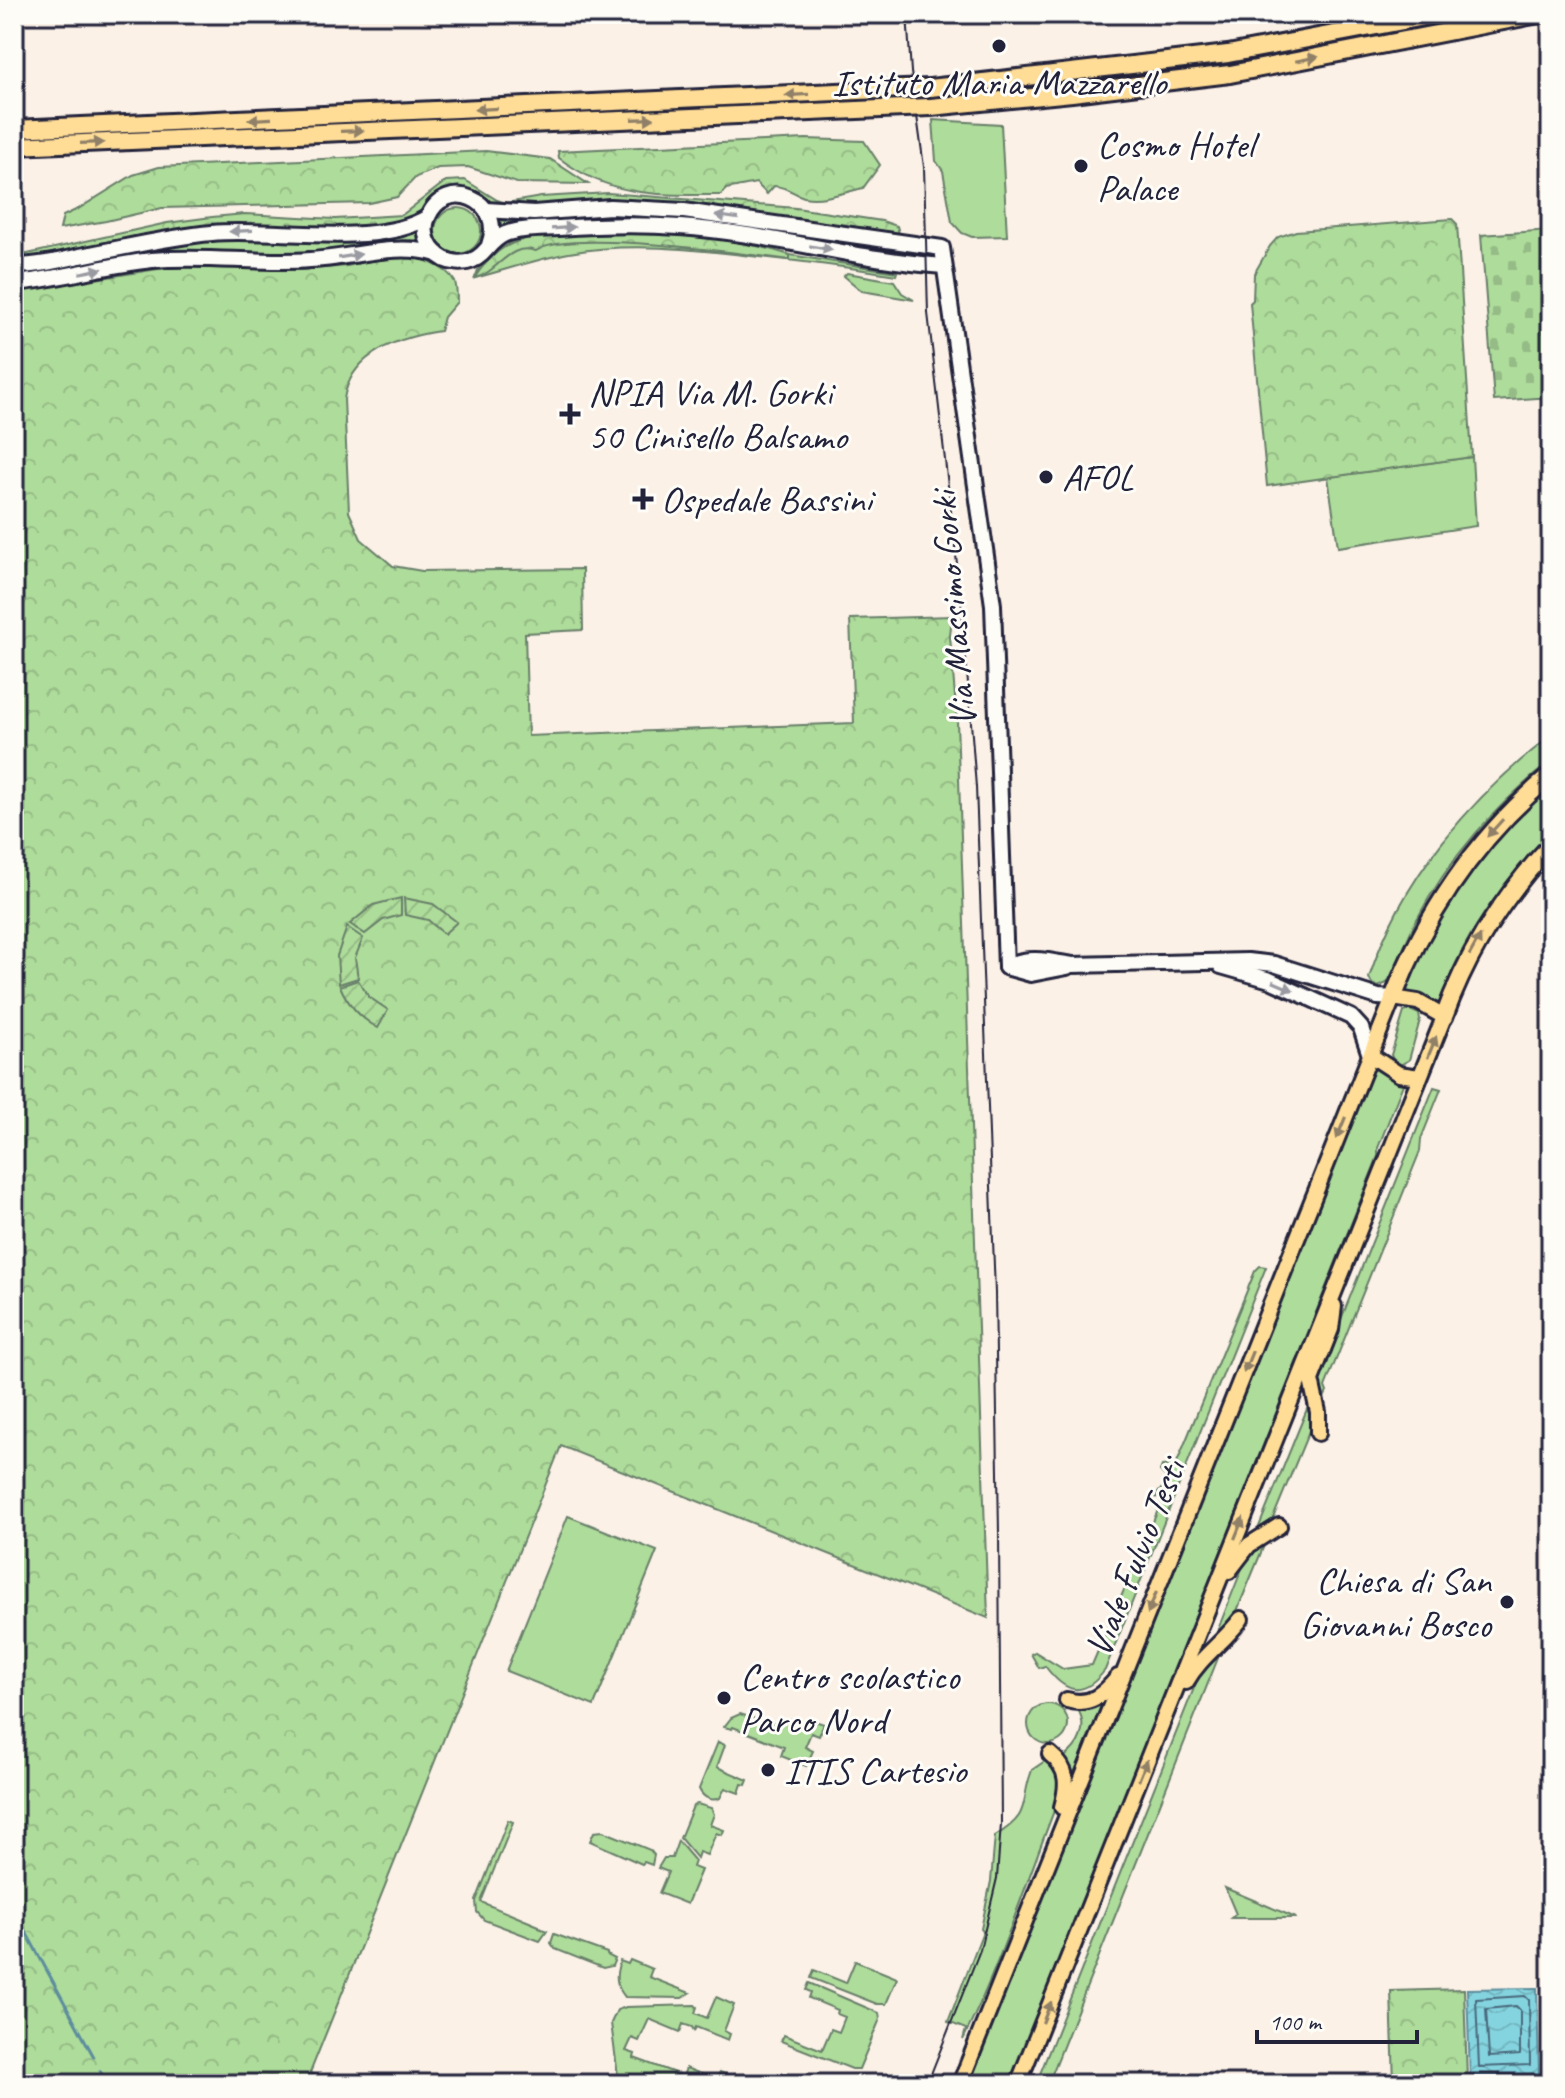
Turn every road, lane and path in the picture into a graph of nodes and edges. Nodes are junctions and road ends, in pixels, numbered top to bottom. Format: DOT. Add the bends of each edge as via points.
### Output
graph roads {
  1 [pos="1440,14"];
  2 [pos="1539,14"];
  3 [pos="14,129"];
  4 [pos="14,146"];
  5 [pos="486,210"];
  6 [pos="428,217"];
  7 [pos="489,245"];
  8 [pos="437,254"];
  9 [pos="14,266"];
  10 [pos="944,266"];
  11 [pos="14,283"];
  12 [pos="1551,775"];
  13 [pos="1551,845"];
  14 [pos="1209,963"];
  15 [pos="1386,998"];
  16 [pos="1444,1017"];
  17 [pos="1370,1055"];
  18 [pos="1419,1077"];
  19 [pos="1337,1282"];
  20 [pos="1318,1433"];
  21 [pos="1279,1526"];
  22 [pos="1211,1598"];
  23 [pos="1241,1619"];
  24 [pos="1126,1668"];
  25 [pos="1067,1700"];
  26 [pos="1165,1716"];
  27 [pos="1050,1754"];
  28 [pos="1030,1906"];
  29 [pos="960,2084"];
  30 [pos="1018,2084"];
  1 -- 3 [label="highway, one-way, bridge" via="1228,54 930,88"];
  4 -- 2 [label="highway, one-way, bridge" via="931,107 1230,74"];
  5 -- 6 [label="street" via="460,196 441,201"];
  5 -- 7 [label="street" via="493,227"];
  10 -- 5 [label="street, Via Massimo Gorki, one-way" via="942,248 684,211"];
  6 -- 8 [label="street" via="426,237"];
  6 -- 9 [label="street, one-way" via="414,226 377,232 256,231 169,238"];
  7 -- 8 [label="street" via="466,262"];
  7 -- 10 [label="street, one-way" via="505,234 529,230 682,227"];
  11 -- 8 [label="street, one-way" via="152,260 286,262 397,248"];
  10 -- 14 [label="street, Via Massimo Gorki" via="993,605 1006,967 1022,960 1072,965"];
  12 -- 15 [label="highway, Viale Fulvio Testi, one-way" via="1495,827 1453,880"];
  16 -- 13 [label="highway, one-way" via="1479,939"];
  14 -- 15 [label="street" via="1274,964"];
  14 -- 17 [label="street, one-way" via="1270,980 1337,1009 1361,1028"];
  15 -- 16 [label="main road" via="1418,1002"];
  15 -- 17 [label="main road, Viale Fulvio Testi"];
  18 -- 16 [label="main road, one-way"];
  17 -- 18 [label="main road" via="1399,1074"];
  17 -- 24 [label="main road, Viale Fulvio Testi, one-way"];
  18 -- 19 [label="main road"];
  19 -- 20 [label="main road" via="1331,1329 1311,1380"];
  22 -- 19 [label="main road, one-way"];
  21 -- 22 [label="main road" via="1241,1552"];
  22 -- 26 [label="main road"];
  23 -- 26 [label="main road" via="1196,1665"];
  24 -- 25 [label="main road" via="1094,1699"];
  24 -- 28 [label="main road, Viale Fulvio Testi"];
  30 -- 26 [label="main road, one-way"];
  27 -- 28 [label="main road" via="1066,1773 1067,1787"];
  28 -- 29 [label="main road, Viale Fulvio Testi"];
}
